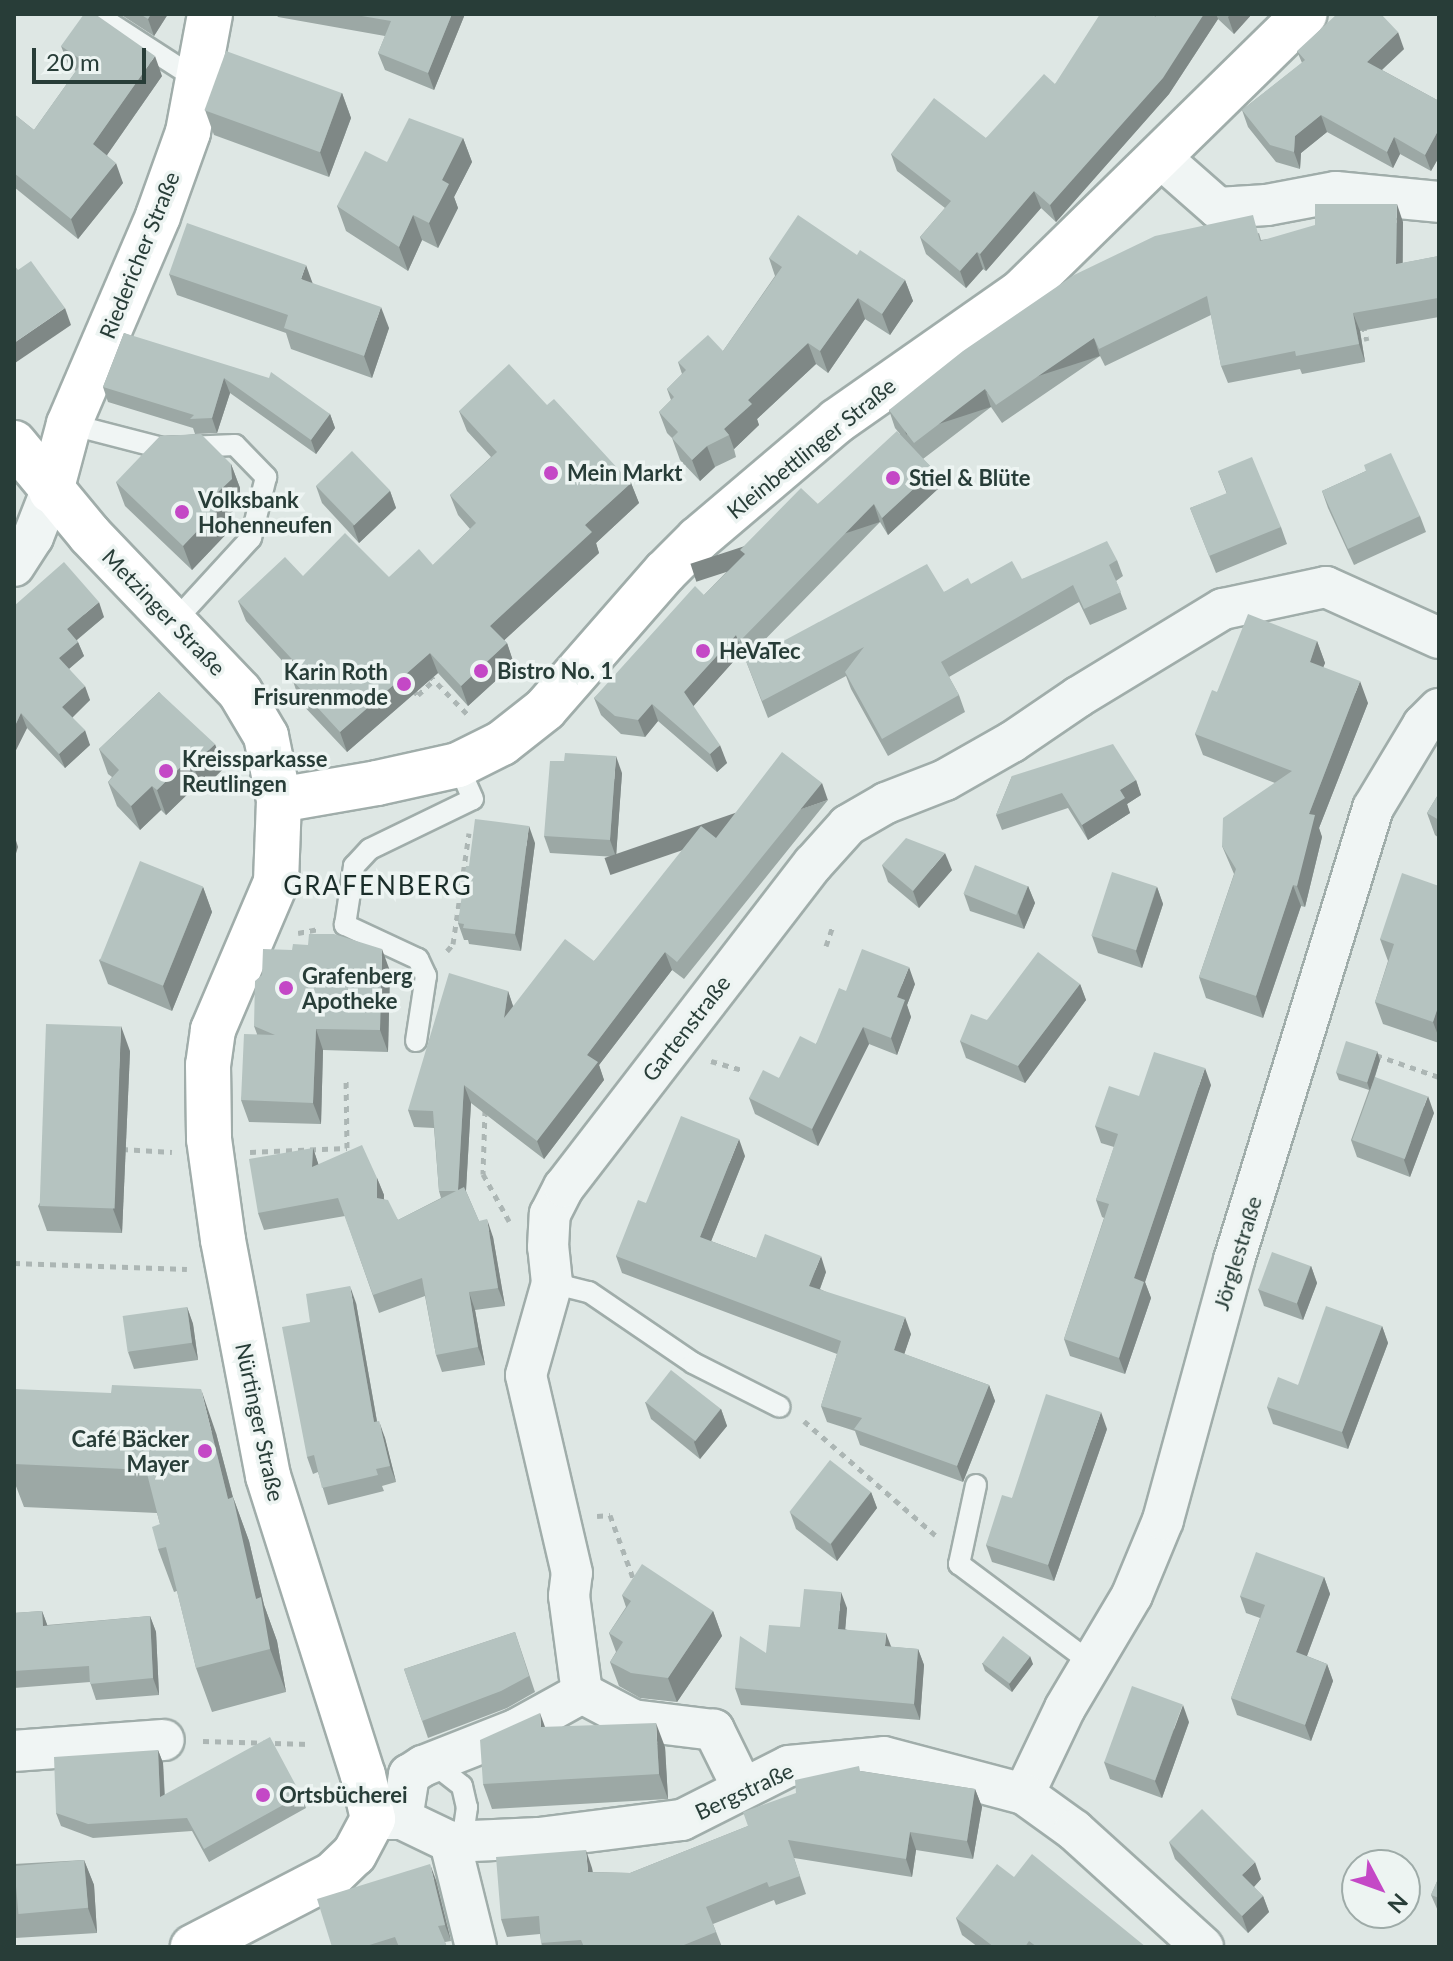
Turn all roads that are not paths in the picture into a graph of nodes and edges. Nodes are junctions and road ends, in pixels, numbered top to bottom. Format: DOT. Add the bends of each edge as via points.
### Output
graph roads {
  1 [pos="96,14"];
  2 [pos="210,14"];
  3 [pos="1305,14"];
  4 [pos="198,80"];
  5 [pos="1161,158"];
  6 [pos="1439,202"];
  7 [pos="69,424"];
  8 [pos="14,443"];
  9 [pos="51,491"];
  10 [pos="14,566"];
  11 [pos="175,621"];
  12 [pos="1439,638"];
  13 [pos="1439,709"];
  14 [pos="466,782"];
  15 [pos="279,800"];
  16 [pos="416,1041"];
  17 [pos="552,1283"];
  18 [pos="780,1407"];
  19 [pos="976,1485"];
  20 [pos="1090,1662"];
  21 [pos="582,1693"];
  22 [pos="164,1740"];
  23 [pos="14,1751"];
  24 [pos="423,1766"];
  25 [pos="742,1787"];
  26 [pos="1024,1794"];
  27 [pos="387,1819"];
  28 [pos="456,1842"];
  29 [pos="193,1947"];
  30 [pos="476,1947"];
  31 [pos="1203,1947"];
  1 -- 4 [label="lane"];
  2 -- 4 [label="street, Riedericher Straße"];
  3 -- 5 [label="street, Kleinbettlinger Straße"];
  4 -- 7 [label="street, Riedericher Straße" via="188,132 162,206"];
  5 -- 6 [label="street" via="1218,208 1336,192"];
  5 -- 14 [label="street, Kleinbettlinger Straße" via="1021,292 837,421 698,539 545,709 502,743"];
  7 -- 9 [label="street, Riedericher Straße"];
  7 -- 11 [label="lane" via="162,448 235,445 266,477 251,538"];
  8 -- 9 [label="street, Metzinger Straße"];
  9 -- 10 [label="street" via="33,537"];
  9 -- 11 [label="street, Metzinger Straße"];
  11 -- 15 [label="street, Metzinger Straße" via="240,692 266,736"];
  12 -- 17 [label="street, Gartenstraße" via="1326,587 1223,609 972,765 848,825 564,1187 550,1214"];
  13 -- 20 [label="street, Jörglestraße" via="1423,725 1373,808 1234,1260 1163,1520 1132,1595"];
  14 -- 15 [label="street, Kleinbettlinger Straße" via="377,783"];
  14 -- 16 [label="lane" via="354,866 345,925 418,959 426,976"];
  15 -- 27 [label="street, Nürtinger Straße" via="276,882 213,1030 208,1065 212,1154 228,1270 268,1476 363,1775"];
  17 -- 18 [label="lane" via="589,1292 693,1363"];
  17 -- 21 [label="street, Gartenstraße" via="526,1375 572,1573 569,1596"];
  19 -- 20 [label="lane" via="959,1564"];
  20 -- 26 [label="street, Jörglestraße"];
  21 -- 24 [label="street" via="517,1729"];
  21 -- 25 [label="street" via="633,1720 714,1730"];
  22 -- 23 [label="street"];
  24 -- 27 [label="street" via="409,1775"];
  24 -- 28 [label="lane" via="443,1771 462,1786 467,1807"];
  25 -- 26 [label="street, Bergstraße" via="789,1766 884,1757"];
  25 -- 28 [label="street, Bergstraße" via="682,1820 539,1838"];
  26 -- 31 [label="street, Bergstraße" via="1074,1830"];
  27 -- 28 [label="street, Bergstraße"];
  27 -- 29 [label="street" via="332,1875"];
  28 -- 30 [label="street"];
}
